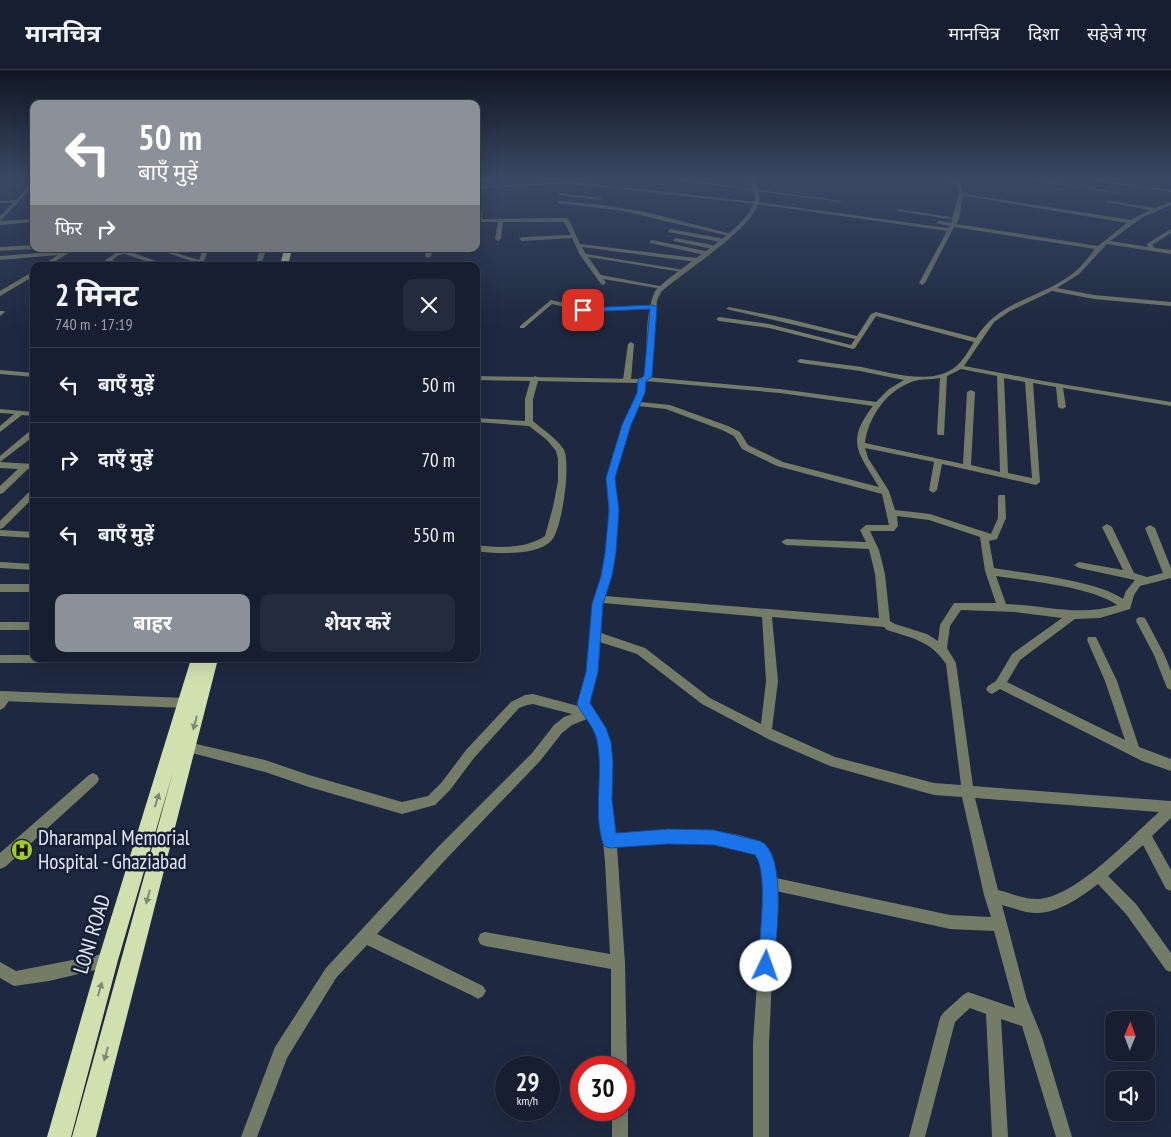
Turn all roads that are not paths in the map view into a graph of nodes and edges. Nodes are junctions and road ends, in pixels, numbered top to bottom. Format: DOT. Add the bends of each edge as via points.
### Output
graph roads {
  1 [pos="500,230"];
  2 [pos="537,230"];
  3 [pos="552,230"];
  4 [pos="571,230"];
  5 [pos="711,230"];
  6 [pos="734,230"];
  7 [pos="950,230"];
  8 [pos="997,230"];
  9 [pos="1122,230"];
  10 [pos="1171,230"];
  11 [pos="670,231"];
  12 [pos="729,234"];
  13 [pos="575,236"];
  14 [pos="551,237"];
  15 [pos="1167,237"];
  16 [pos="498,238"];
  17 [pos="522,238"];
  18 [pos="537,238"];
  19 [pos="676,240"];
  20 [pos="720,240"];
  21 [pos="652,242"];
  22 [pos="1107,242"];
  23 [pos="579,245"];
  24 [pos="30,247"];
  25 [pos="712,247"];
  26 [pos="1099,248"];
  27 [pos="0,250"];
  28 [pos="1154,250"];
  29 [pos="128,252"];
  30 [pos="128,252"];
  31 [pos="167,252"];
  32 [pos="429,252"];
  33 [pos="1171,252"];
  34 [pos="64,253"];
  35 [pos="705,253"];
  36 [pos="583,255"];
  37 [pos="428,256"];
  38 [pos="0,258"];
  39 [pos="696,260"];
  40 [pos="108,261"];
  41 [pos="50,262"];
  42 [pos="112,262"];
  43 [pos="154,262"];
  44 [pos="194,262"];
  45 [pos="682,270"];
  46 [pos="30,275"];
  47 [pos="27,277"];
  48 [pos="30,277"];
  49 [pos="600,277"];
  50 [pos="603,283"];
  51 [pos="922,284"];
  52 [pos="662,287"];
  53 [pos="0,289"];
  54 [pos="8,290"];
  55 [pos="1051,290"];
  56 [pos="0,294"];
  57 [pos="1171,304"];
  58 [pos="653,307"];
  59 [pos="729,310"];
  60 [pos="719,319"];
  61 [pos="522,327"];
  62 [pos="859,338"];
  63 [pos="979,341"];
  64 [pos="631,344"];
  65 [pos="800,361"];
  66 [pos="960,367"];
  67 [pos="0,372"];
  68 [pos="30,374"];
  69 [pos="944,375"];
  70 [pos="1000,375"];
  71 [pos="480,378"];
  72 [pos="536,378"];
  73 [pos="911,379"];
  74 [pos="627,380"];
  75 [pos="644,380"];
  76 [pos="1030,381"];
  77 [pos="1059,386"];
  78 [pos="971,392"];
  79 [pos="636,404"];
  80 [pos="1171,404"];
  81 [pos="879,405"];
  82 [pos="1062,407"];
  83 [pos="0,411"];
  84 [pos="20,413"];
  85 [pos="30,414"];
  86 [pos="480,420"];
  87 [pos="532,424"];
  88 [pos="0,430"];
  89 [pos="940,433"];
  90 [pos="30,435"];
  91 [pos="24,440"];
  92 [pos="30,441"];
  93 [pos="860,444"];
  94 [pos="0,460"];
  95 [pos="938,461"];
  96 [pos="0,465"];
  97 [pos="30,467"];
  98 [pos="967,467"];
  99 [pos="1004,475"];
  100 [pos="933,490"];
  101 [pos="0,491"];
  102 [pos="885,492"];
  103 [pos="30,497"];
  104 [pos="1002,497"];
  105 [pos="891,512"];
  106 [pos="0,526"];
  107 [pos="1107,527"];
  108 [pos="1150,528"];
  109 [pos="0,533"];
  110 [pos="30,535"];
  111 [pos="984,536"];
  112 [pos="786,542"];
  113 [pos="872,546"];
  114 [pos="480,548"];
  115 [pos="0,565"];
  116 [pos="1079,565"];
  117 [pos="30,567"];
  118 [pos="990,571"];
  119 [pos="1170,574"];
  120 [pos="1130,575"];
  121 [pos="1146,580"];
  122 [pos="0,588"];
  123 [pos="30,588"];
  124 [pos="599,599"];
  125 [pos="1126,606"];
  126 [pos="1002,607"];
  127 [pos="767,614"];
  128 [pos="1073,615"];
  129 [pos="1141,621"];
  130 [pos="886,623"];
  131 [pos="0,626"];
  132 [pos="30,626"];
  133 [pos="596,636"];
  134 [pos="1092,640"];
  135 [pos="942,649"];
  136 [pos="0,659"];
  137 [pos="30,659"];
  138 [pos="197,662"];
  139 [pos="210,662"];
  140 [pos="1169,674"];
  141 [pos="1171,685"];
  142 [pos="2,699"];
  143 [pos="186,702"];
  144 [pos="588,713"];
  145 [pos="766,732"];
  146 [pos="188,747"];
  147 [pos="1134,751"];
  148 [pos="1171,764"];
  149 [pos="93,779"];
  150 [pos="967,790"];
  151 [pos="1171,809"];
  152 [pos="1144,834"];
  153 [pos="610,841"];
  154 [pos="0,862"];
  155 [pos="1098,875"];
  156 [pos="769,883"];
  157 [pos="1171,884"];
  158 [pos="991,895"];
  159 [pos="998,924"];
  160 [pos="365,936"];
  161 [pos="484,939"];
  162 [pos="108,960"];
  163 [pos="618,963"];
  164 [pos="1171,965"];
  165 [pos="0,969"];
  166 [pos="478,991"];
  167 [pos="993,1008"];
  168 [pos="1027,1020"];
  169 [pos="619,1056"];
  170 [pos="620,1121"];
  171 [pos="59,1137"];
  172 [pos="84,1137"];
  173 [pos="249,1137"];
  174 [pos="620,1137"];
  175 [pos="761,1137"];
  176 [pos="917,1137"];
  177 [pos="1000,1137"];
  178 [pos="1064,1137"];
  1 -- 16 [label="street"];
  2 -- 18 [label="street"];
  3 -- 14 [label="street"];
  4 -- 13 [label="street"];
  5 -- 12 [label="street"];
  6 -- 12 [label="street"];
  7 -- 51 [label="street"];
  8 -- 26 [label="street"];
  9 -- 22 [label="street"];
  10 -- 15 [label="street"];
  11 -- 20 [label="street"];
  12 -- 20 [label="street"];
  13 -- 14 [label="street"];
  13 -- 23 [label="street"];
  14 -- 18 [label="street"];
  15 -- 28 [label="street" via="1149,245"];
  17 -- 18 [label="street"];
  19 -- 25 [label="street"];
  20 -- 25 [label="street"];
  21 -- 35 [label="street"];
  22 -- 26 [label="street"];
  22 -- 28 [label="street"];
  23 -- 36 [label="street"];
  23 -- 39 [label="street"];
  24 -- 27 [label="street"];
  25 -- 35 [label="street"];
  26 -- 55 [label="street" via="1080,271"];
  28 -- 33 [label="street"];
  29 -- 40 [label="street" via="119,253"];
  30 -- 43 [label="street"];
  31 -- 44 [label="street"];
  32 -- 37 [label="street"];
  34 -- 38 [label="street"];
  34 -- 41 [label="street"];
  35 -- 39 [label="street"];
  36 -- 45 [label="street"];
  36 -- 49 [label="street"];
  39 -- 45 [label="street"];
  40 -- 42 [label="street"];
  45 -- 52 [label="street"];
  46 -- 47 [label="street"];
  47 -- 48 [label="street"];
  47 -- 54 [label="street"];
  49 -- 50 [label="street"];
  49 -- 52 [label="street"];
  52 -- 58 [label="street"];
  53 -- 54 [label="street"];
  54 -- 56 [label="street"];
  55 -- 57 [label="street"];
  55 -- 63 [label="street" via="993,320"];
  58 -- 61 [label="street" via="590,310 551,302"];
  58 -- 75 [label="street" via="649,370"];
  59 -- 62 [label="street"];
  60 -- 62 [label="street" via="769,326 853,347"];
  62 -- 63 [label="street" via="876,314"];
  63 -- 66 [label="street"];
  64 -- 74 [label="street"];
  65 -- 73 [label="street"];
  66 -- 69 [label="street"];
  66 -- 70 [label="street"];
  67 -- 68 [label="street"];
  69 -- 73 [label="street"];
  69 -- 89 [label="street"];
  70 -- 76 [label="street"];
  70 -- 99 [label="street"];
  71 -- 72 [label="street"];
  72 -- 74 [label="street"];
  72 -- 87 [label="street" via="528,410 528,422"];
  73 -- 81 [label="street" via="891,390"];
  74 -- 75 [label="street"];
  75 -- 79 [label="street"];
  75 -- 81 [label="street" via="780,391"];
  76 -- 77 [label="street"];
  76 -- 99 [label="street" via="1036,482"];
  77 -- 80 [label="street"];
  77 -- 82 [label="street"];
  78 -- 98 [label="street"];
  79 -- 102 [label="street" via="667,407 725,428 736,434 745,447 780,464"];
  79 -- 124 [label="street" via="610,478 614,510 610,553"];
  81 -- 93 [label="street" via="866,422"];
  83 -- 84 [label="street"];
  84 -- 85 [label="street"];
  84 -- 88 [label="street"];
  86 -- 87 [label="street"];
  87 -- 114 [label="street" via="555,445 562,457 557,506 549,538 541,543 503,550"];
  90 -- 91 [label="street"];
  91 -- 92 [label="street"];
  91 -- 94 [label="street"];
  93 -- 95 [label="street"];
  93 -- 102 [label="street" via="863,459"];
  95 -- 98 [label="street"];
  95 -- 100 [label="street"];
  96 -- 97 [label="street"];
  97 -- 101 [label="street"];
  98 -- 99 [label="street"];
  102 -- 105 [label="street"];
  103 -- 106 [label="street"];
  104 -- 111 [label="street" via="1002,518 994,537"];
  105 -- 111 [label="street" via="930,517"];
  105 -- 113 [label="street" via="893,528 865,528"];
  107 -- 120 [label="street"];
  108 -- 119 [label="street"];
  109 -- 110 [label="street"];
  111 -- 118 [label="street"];
  112 -- 113 [label="street"];
  113 -- 130 [label="street" via="880,574"];
  115 -- 117 [label="street"];
  116 -- 120 [label="street"];
  118 -- 125 [label="street" via="1087,588 1112,596"];
  118 -- 126 [label="street"];
  119 -- 121 [label="street"];
  120 -- 121 [label="street"];
  121 -- 125 [label="street" via="1132,588"];
  122 -- 123 [label="street"];
  124 -- 127 [label="street"];
  124 -- 133 [label="street"];
  125 -- 128 [label="street" via="1100,614"];
  126 -- 128 [label="street"];
  126 -- 135 [label="street" via="958,606 945,625"];
  127 -- 130 [label="street"];
  127 -- 145 [label="street" via="772,681"];
  128 -- 147 [label="street" via="1016,657 996,686"];
  129 -- 140 [label="street"];
  130 -- 135 [label="street"];
  131 -- 132 [label="street"];
  133 -- 144 [label="street" via="592,672 583,704"];
  133 -- 145 [label="street" via="641,651 706,701"];
  134 -- 147 [label="street" via="1111,682"];
  135 -- 150 [label="street" via="951,663"];
  136 -- 137 [label="street"];
  138 -- 143 [label="highway, LONI ROAD"];
  139 -- 146 [label="highway, one-way"];
  140 -- 141 [label="street"];
  142 -- 143 [label="street"];
  162 -- 143 [label="highway, LONI ROAD, one-way"];
  144 -- 146 [label="street" via="533,699 525,700 516,705 470,754 431,801 402,808 265,766"];
  144 -- 153 [label="street" via="602,732 604,742"];
  144 -- 160 [label="street" via="558,729 536,757"];
  145 -- 150 [label="street" via="834,762 872,773 934,788"];
  146 -- 172 [label="highway, one-way"];
  147 -- 148 [label="street"];
  149 -- 154 [label="street"];
  150 -- 151 [label="street"];
  150 -- 158 [label="street"];
  151 -- 152 [label="street"];
  152 -- 155 [label="street"];
  152 -- 157 [label="street"];
  153 -- 156 [label="street" via="714,837 760,848 766,857"];
  153 -- 163 [label="street"];
  155 -- 158 [label="street" via="1067,898 1052,904 1038,906"];
  155 -- 164 [label="street" via="1131,909"];
  156 -- 159 [label="street" via="950,922"];
  156 -- 175 [label="street" via="761,1043"];
  158 -- 159 [label="street"];
  159 -- 168 [label="street"];
  160 -- 166 [label="street"];
  160 -- 173 [label="street" via="332,973 281,1053"];
  161 -- 163 [label="street"];
  162 -- 165 [label="street" via="14,979"];
  171 -- 162 [label="highway, LONI ROAD, one-way"];
  163 -- 169 [label="street"];
  167 -- 168 [label="street"];
  167 -- 176 [label="street" via="968,1000 948,1018"];
  167 -- 177 [label="street"];
  168 -- 178 [label="street"];
  170 -- 174 [label="street"];
}
